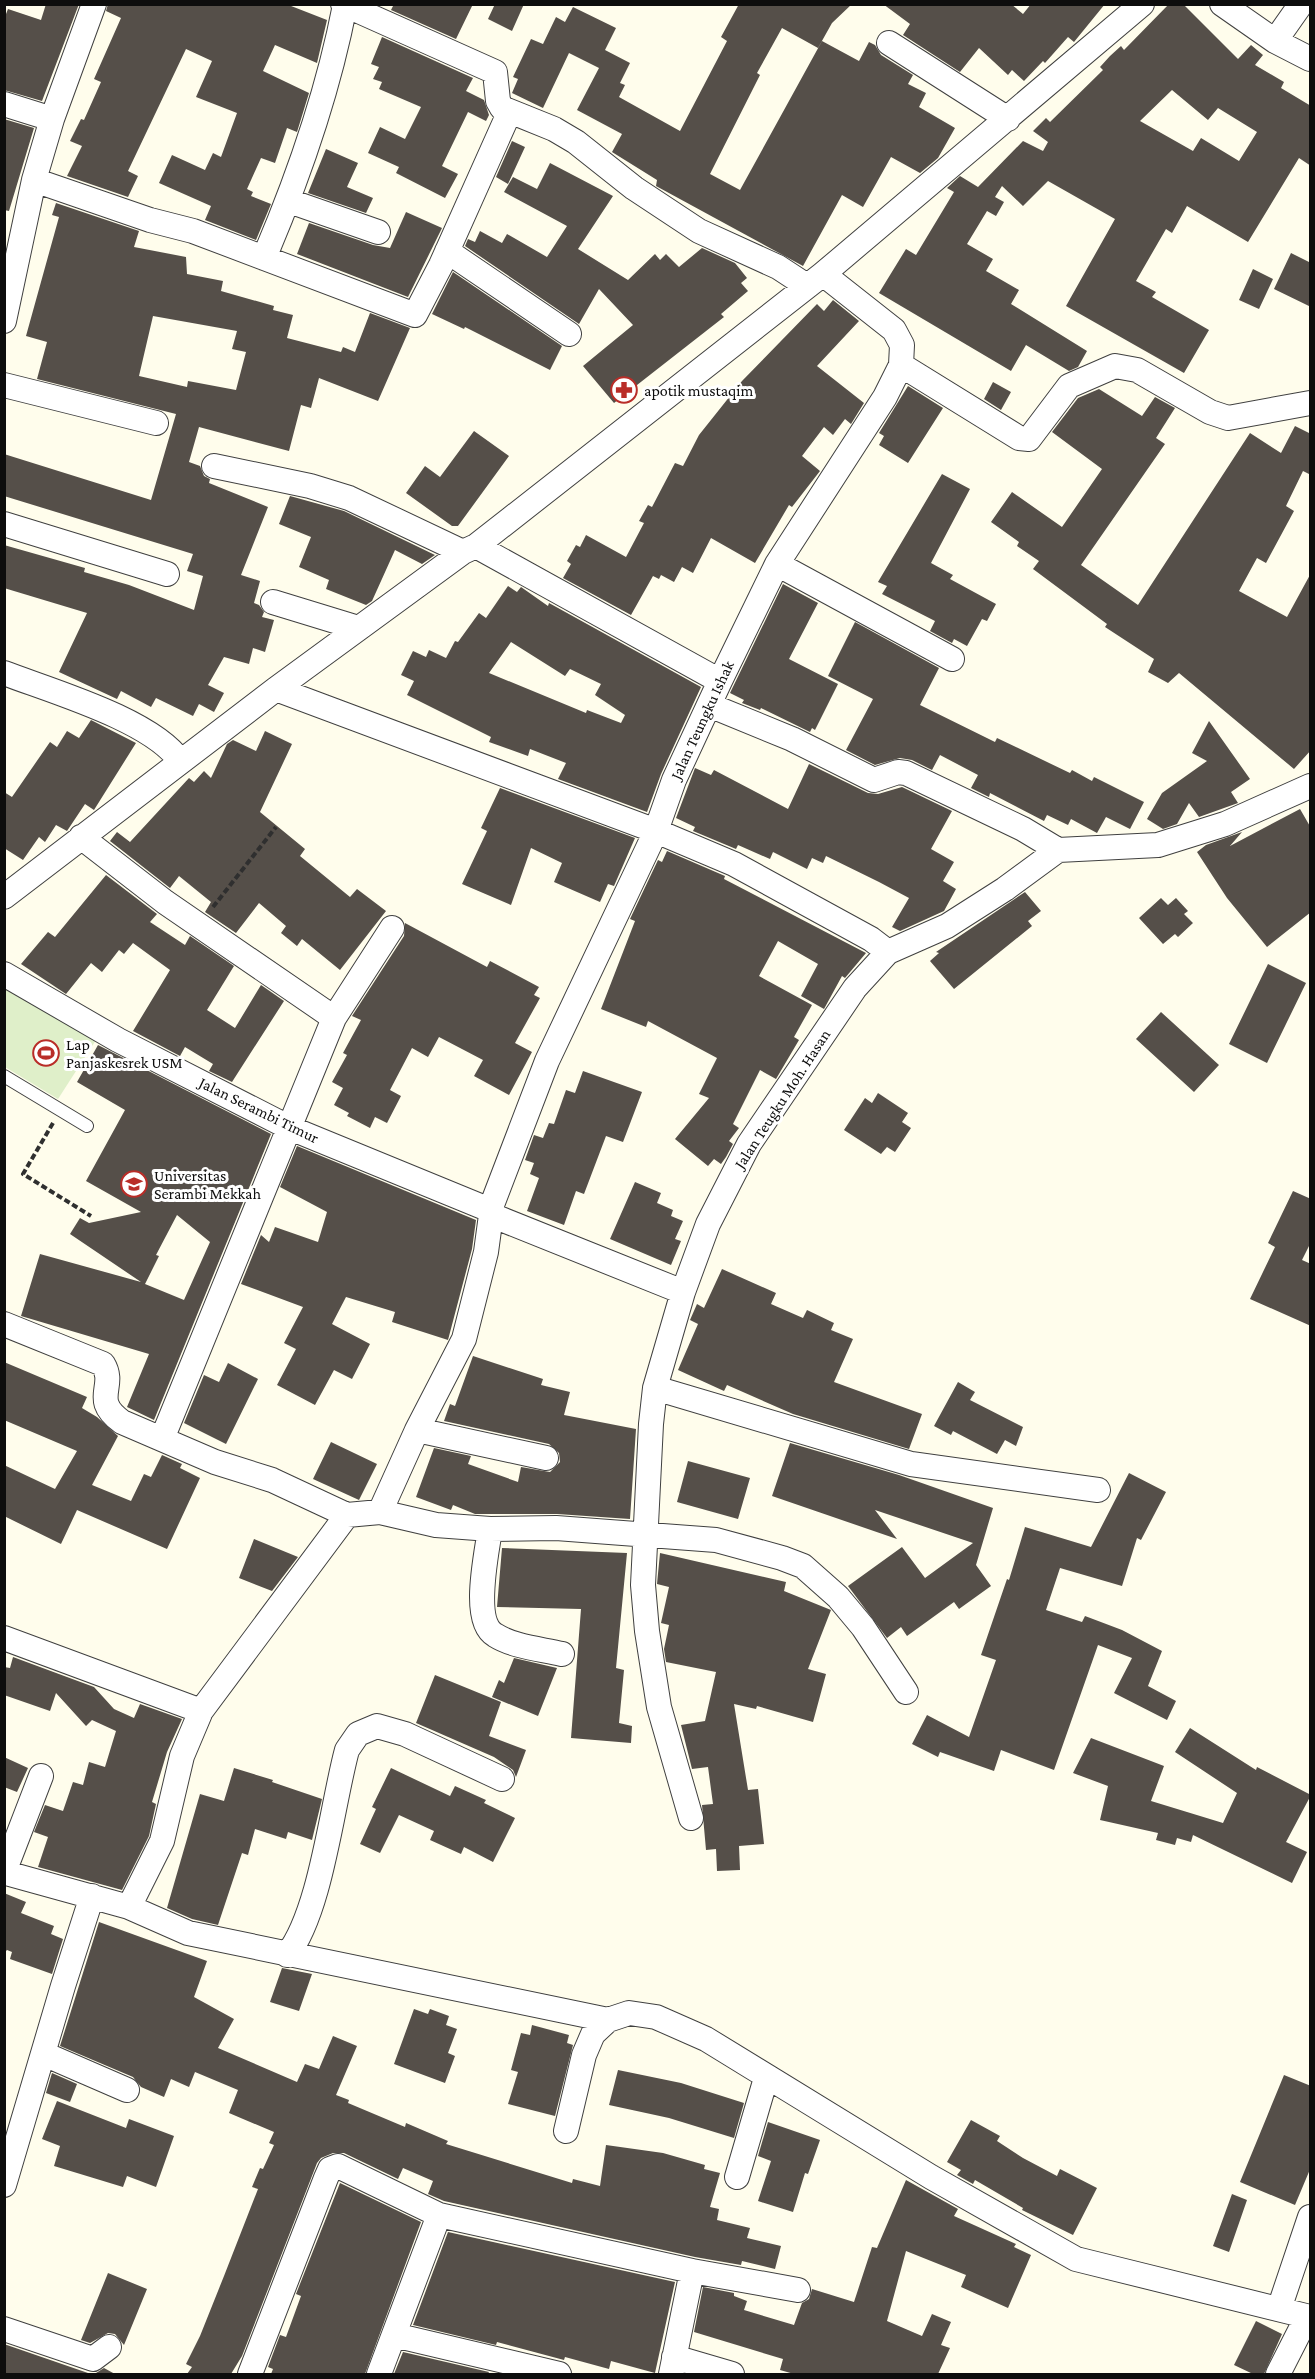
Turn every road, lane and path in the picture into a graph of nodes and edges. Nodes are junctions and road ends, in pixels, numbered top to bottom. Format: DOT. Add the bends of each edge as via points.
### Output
graph roads {
  1 [pos="94,4"];
  2 [pos="1142,4"];
  3 [pos="1222,4"];
  4 [pos="1301,4"];
  5 [pos="344,5"];
  6 [pos="1275,41"];
  7 [pos="889,43"];
  8 [pos="1311,59"];
  9 [pos="4,104"];
  10 [pos="509,113"];
  11 [pos="52,119"];
  12 [pos="1008,119"];
  13 [pos="34,180"];
  14 [pos="289,201"];
  15 [pos="378,232"];
  16 [pos="447,251"];
  17 [pos="264,258"];
  18 [pos="815,280"];
  19 [pos="4,321"];
  20 [pos="569,334"];
  21 [pos="901,365"];
  22 [pos="4,385"];
  23 [pos="1311,403"];
  24 [pos="156,423"];
  25 [pos="214,466"];
  26 [pos="4,524"];
  27 [pos="470,549"];
  28 [pos="777,564"];
  29 [pos="167,574"];
  30 [pos="273,602"];
  31 [pos="358,628"];
  32 [pos="952,659"];
  33 [pos="4,673"];
  34 [pos="720,681"];
  35 [pos="276,689"];
  36 [pos="709,705"];
  37 [pos="180,761"];
  38 [pos="1311,786"];
  39 [pos="276,827"];
  40 [pos="656,831"];
  41 [pos="81,837"];
  42 [pos="1058,850"];
  43 [pos="4,897"];
  44 [pos="188,918"];
  45 [pos="392,928"];
  46 [pos="888,952"];
  47 [pos="4,974"];
  48 [pos="334,1018"];
  49 [pos="4,1076"];
  50 [pos="61,1110"];
  51 [pos="87,1126"];
  52 [pos="290,1128"];
  53 [pos="491,1212"];
  54 [pos="91,1216"];
  55 [pos="682,1292"];
  56 [pos="4,1324"];
  57 [pos="655,1388"];
  58 [pos="417,1430"];
  59 [pos="162,1439"];
  60 [pos="546,1458"];
  61 [pos="1098,1490"];
  62 [pos="380,1512"];
  63 [pos="347,1515"];
  64 [pos="490,1529"];
  65 [pos="644,1534"];
  66 [pos="4,1638"];
  67 [pos="562,1654"];
  68 [pos="906,1692"];
  69 [pos="201,1711"];
  70 [pos="41,1776"];
  71 [pos="502,1779"];
  72 [pos="691,1818"];
  73 [pos="5,1873"];
  74 [pos="92,1896"];
  75 [pos="129,1907"];
  76 [pos="287,1955"];
  77 [pos="608,2020"];
  78 [pos="44,2054"];
  79 [pos="766,2078"];
  80 [pos="127,2090"];
  81 [pos="566,2131"];
  82 [pos="737,2177"];
  83 [pos="4,2185"];
  84 [pos="439,2215"];
  85 [pos="1311,2217"];
  86 [pos="692,2271"];
  87 [pos="798,2290"];
  88 [pos="1279,2309"];
  89 [pos="1309,2317"];
  90 [pos="4,2329"];
  91 [pos="394,2334"];
  92 [pos="109,2347"];
  93 [pos="673,2366"];
  94 [pos="250,2374"];
  95 [pos="379,2374"];
  96 [pos="559,2374"];
  97 [pos="732,2374"];
  98 [pos="1278,2374"];
  1 -- 11 [label="street"];
  2 -- 12 [label="street"];
  3 -- 6 [label="street"];
  4 -- 6 [label="street"];
  5 -- 10 [label="street" via="495,72 498,101"];
  5 -- 14 [label="street" via="321,109"];
  6 -- 8 [label="street"];
  7 -- 12 [label="street"];
  9 -- 11 [label="street"];
  10 -- 16 [label="street"];
  10 -- 18 [label="street" via="554,129 699,231"];
  11 -- 13 [label="street"];
  12 -- 18 [label="street"];
  13 -- 17 [label="street"];
  13 -- 19 [label="street"];
  14 -- 15 [label="street"];
  14 -- 17 [label="street"];
  16 -- 17 [label="street" via="415,315"];
  16 -- 20 [label="street"];
  18 -- 21 [label="street" via="894,330 902,345"];
  18 -- 27 [label="street"];
  21 -- 23 [label="street" via="1019,438 1029,439 1069,386 1115,366 1137,370 1210,412 1228,418"];
  21 -- 28 [label="street, Jalan Teungku Ishak" via="885,397"];
  22 -- 24 [label="street"];
  25 -- 27 [label="street" via="349,498"];
  26 -- 29 [label="street"];
  27 -- 31 [label="street"];
  27 -- 34 [label="street"];
  28 -- 32 [label="street"];
  28 -- 34 [label="street, Jalan Teungku Ishak"];
  30 -- 31 [label="street"];
  31 -- 35 [label="street"];
  33 -- 37 [label="street" via="94,706 166,744"];
  34 -- 36 [label="street, Jalan Teungku Ishak"];
  35 -- 37 [label="street"];
  35 -- 40 [label="street"];
  36 -- 40 [label="street, Jalan Teungku Ishak" via="674,780"];
  36 -- 42 [label="street" via="792,739 874,780 906,773"];
  37 -- 41 [label="street"];
  38 -- 42 [label="street" via="1225,824 1158,845"];
  39 -- 44 [label="path" via="209,912"];
  40 -- 46 [label="street" via="734,864"];
  40 -- 53 [label="street, Jalan Teungku Ishak" via="547,1061"];
  41 -- 43 [label="street"];
  41 -- 44 [label="street"];
  42 -- 46 [label="street, Jalan Teugku Moh. Hasan" via="947,926"];
  44 -- 48 [label="street"];
  45 -- 48 [label="street"];
  46 -- 55 [label="street, Jalan Teugku Moh. Hasan" via="855,988 749,1144 708,1224"];
  47 -- 52 [label="street, Jalan Serambi Timur" via="118,1040"];
  48 -- 52 [label="street"];
  49 -- 50 [label="lane"];
  50 -- 51 [label="lane"];
  50 -- 54 [label="path" via="23,1174"];
  52 -- 53 [label="street, Jalan Serambi Timur"];
  52 -- 59 [label="street"];
  53 -- 55 [label="street, Jalan Serambi Timur"];
  53 -- 58 [label="street, Jalan Teungku Ishak" via="468,1329"];
  55 -- 57 [label="street, Jalan Teugku Moh. Hasan"];
  56 -- 59 [label="street" via="102,1364 107,1371 105,1404 111,1414"];
  57 -- 61 [label="street" via="911,1464"];
  57 -- 65 [label="street, Jalan Teugku Moh. Hasan"];
  58 -- 60 [label="street"];
  58 -- 62 [label="street, Jalan Teungku Ishak"];
  59 -- 63 [label="street" via="215,1462 272,1480"];
  62 -- 63 [label="street"];
  62 -- 64 [label="street" via="436,1525"];
  63 -- 69 [label="street"];
  64 -- 65 [label="street" via="556,1528"];
  64 -- 67 [label="street" via="483,1588 482,1613 486,1625 494,1635"];
  65 -- 68 [label="street" via="716,1540 804,1566 838,1597"];
  65 -- 72 [label="street, Jalan Teugku Moh. Hasan" via="642,1585 653,1671 659,1707"];
  66 -- 69 [label="street"];
  69 -- 75 [label="street" via="182,1756 162,1841"];
  70 -- 73 [label="street"];
  71 -- 76 [label="street" via="405,1734 377,1726 358,1734 347,1750 301,1935"];
  73 -- 74 [label="street"];
  74 -- 75 [label="street"];
  74 -- 78 [label="street"];
  75 -- 76 [label="street" via="188,1933"];
  76 -- 77 [label="street"];
  77 -- 79 [label="street" via="629,2013 656,2016 706,2038"];
  77 -- 81 [label="street" via="593,2034 584,2055"];
  78 -- 80 [label="street"];
  78 -- 83 [label="street"];
  79 -- 82 [label="street"];
  79 -- 88 [label="street" via="1076,2259"];
  84 -- 86 [label="street"];
  84 -- 91 [label="street"];
  84 -- 94 [label="street" via="338,2166 330,2169"];
  85 -- 88 [label="street"];
  86 -- 87 [label="street"];
  86 -- 93 [label="street"];
  88 -- 89 [label="street"];
  89 -- 98 [label="street"];
  90 -- 92 [label="street" via="93,2359"];
  91 -- 95 [label="street"];
  91 -- 96 [label="street"];
  93 -- 97 [label="street"];
}
